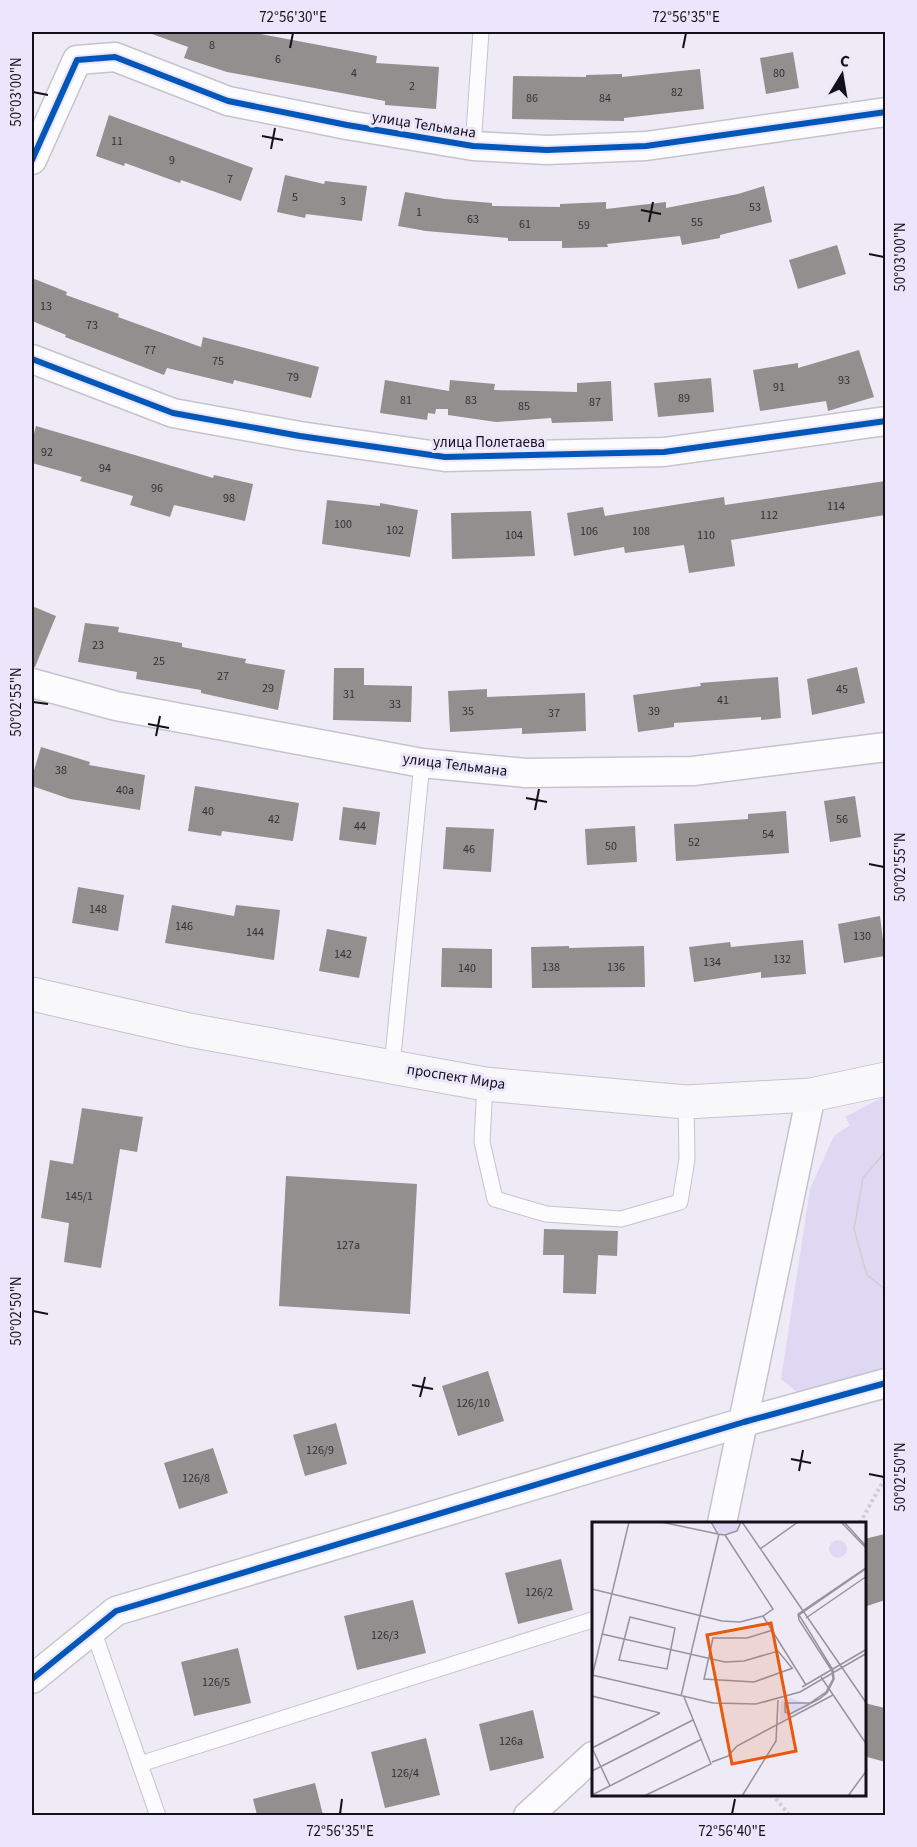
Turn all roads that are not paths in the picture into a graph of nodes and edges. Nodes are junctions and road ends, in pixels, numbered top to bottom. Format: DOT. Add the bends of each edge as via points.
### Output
graph roads {
  1 [pos="481,32"];
  2 [pos="885,112"];
  3 [pos="473,146"];
  4 [pos="32,160"];
  5 [pos="32,359"];
  6 [pos="885,421"];
  7 [pos="32,683"];
  8 [pos="885,747"];
  9 [pos="422,763"];
  10 [pos="32,994"];
  11 [pos="392,1066"];
  12 [pos="885,1079"];
  13 [pos="485,1084"];
  14 [pos="811,1095"];
  15 [pos="686,1102"];
  16 [pos="885,1383"];
  17 [pos="744,1422"];
  18 [pos="722,1522"];
  19 [pos="592,1620"];
  20 [pos="93,1630"];
  21 [pos="32,1679"];
  22 [pos="592,1757"];
  23 [pos="140,1764"];
  24 [pos="158,1815"];
  25 [pos="528,1815"];
  1 -- 3 [label="lane"];
  2 -- 3 [label="street, улица Тельмана" via="646,146 547,150"];
  3 -- 4 [label="street, улица Тельмана" via="228,101 115,57 77,60"];
  5 -- 6 [label="street, улица Полетаева" via="173,413 445,457 664,452"];
  7 -- 9 [label="street, улица Тельмана" via="116,706"];
  8 -- 9 [label="street, улица Тельмана" via="693,771 526,773"];
  9 -- 11 [label="lane"];
  10 -- 11 [label="main road, проспект Мира" via="189,1030"];
  11 -- 13 [label="main road, проспект Мира"];
  12 -- 14 [label="main road, проспект Мира"];
  13 -- 15 [label="main road, проспект Мира"];
  13 -- 15 [label="lane" via="482,1142 495,1199 546,1214 621,1219 680,1202 687,1159"];
  14 -- 15 [label="main road, проспект Мира"];
  14 -- 17 [label="street"];
  16 -- 17 [label="street"];
  17 -- 18 [label="street"];
  17 -- 20 [label="street" via="116,1611"];
  19 -- 23 [label="lane"];
  20 -- 21 [label="street"];
  20 -- 23 [label="lane"];
  22 -- 25 [label="street"];
  23 -- 24 [label="lane"];
}
